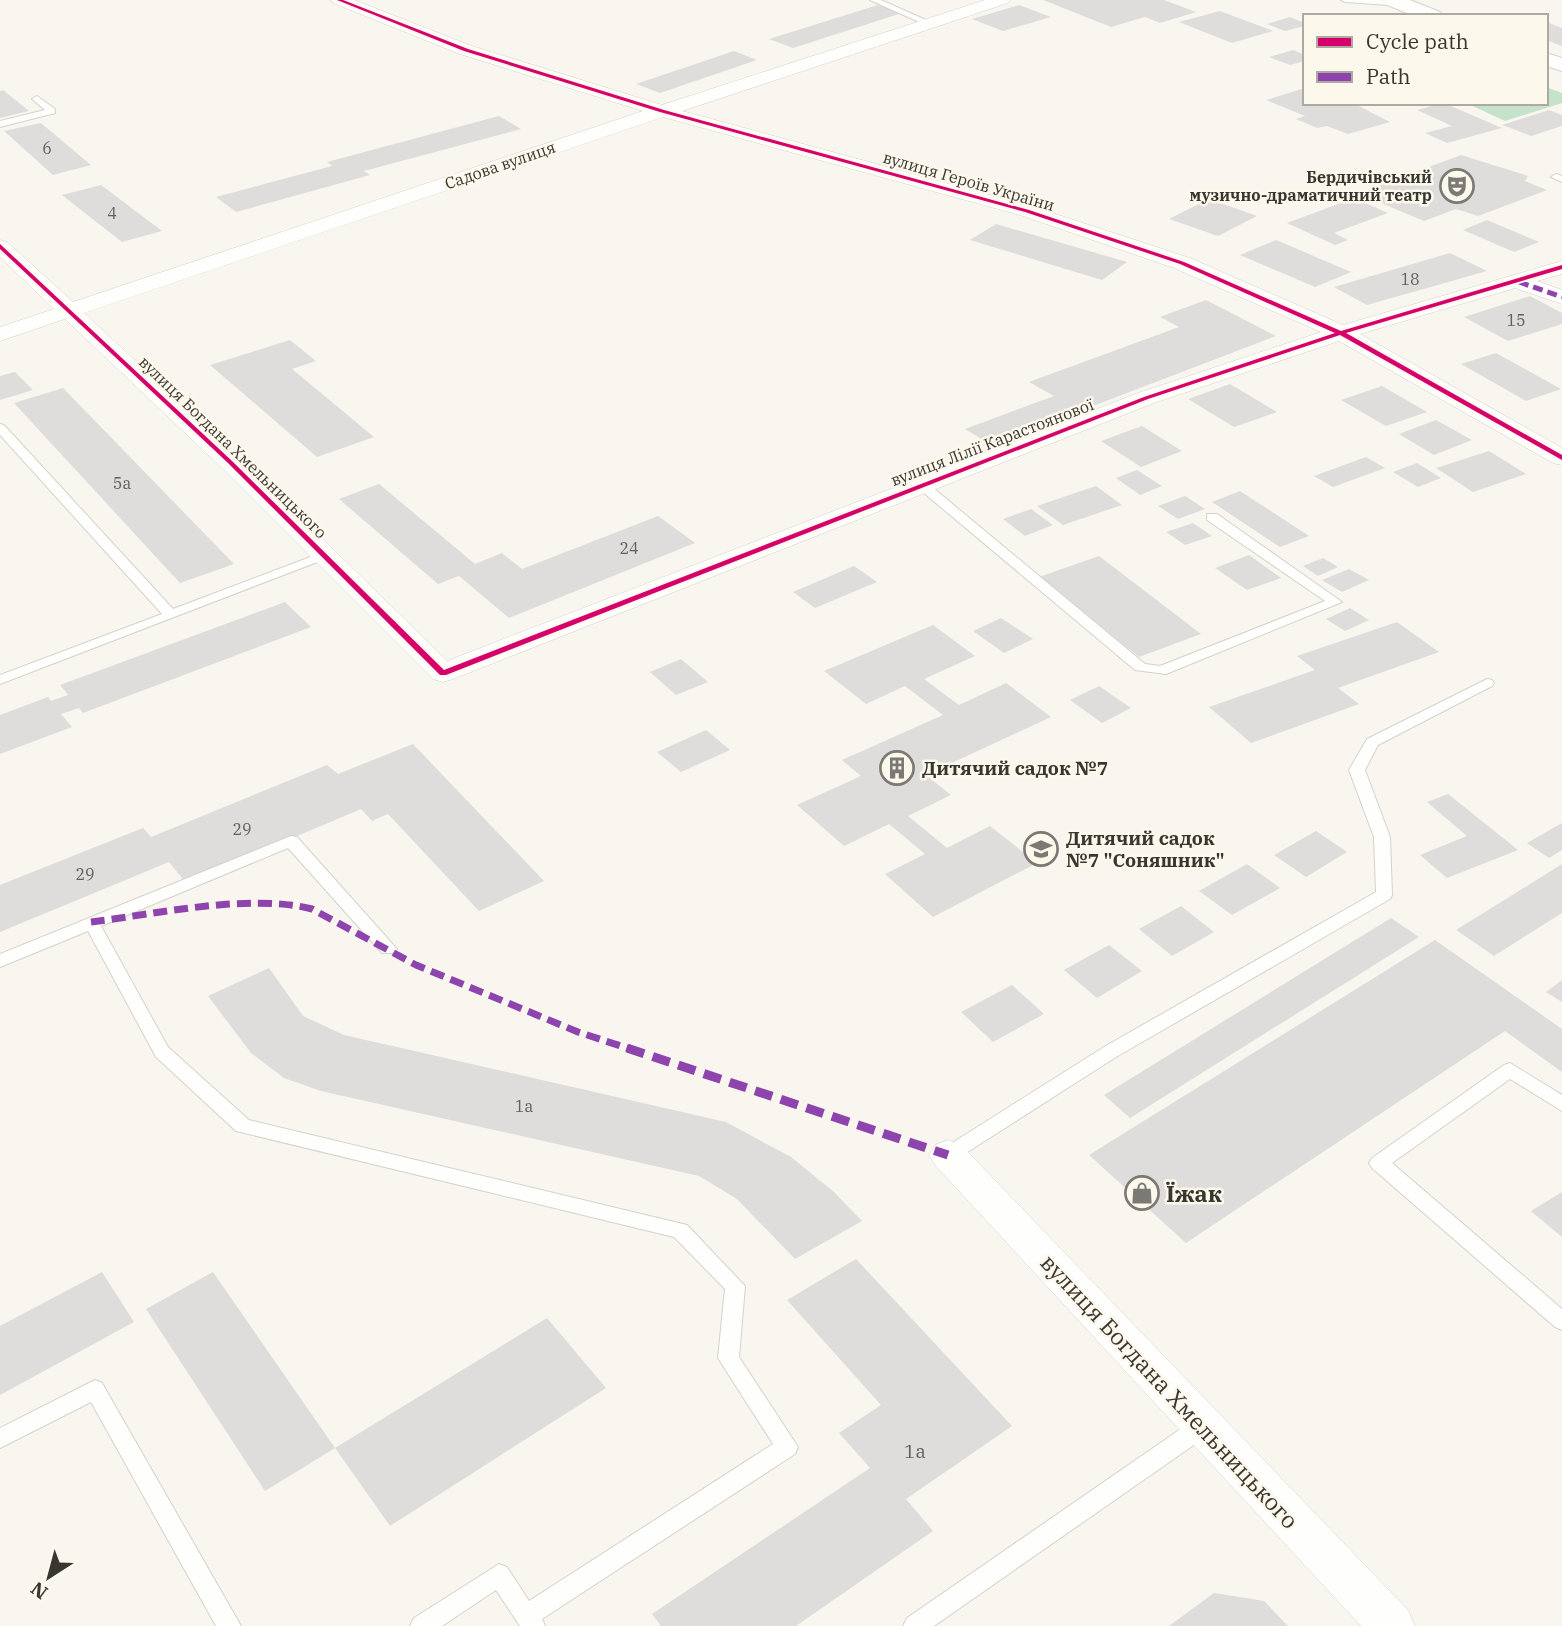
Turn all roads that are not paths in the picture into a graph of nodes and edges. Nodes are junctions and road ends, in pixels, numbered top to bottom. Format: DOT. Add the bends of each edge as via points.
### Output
graph roads {
  1 [pos="340,0"];
  2 [pos="874,0"];
  3 [pos="1002,0"];
  4 [pos="1345,0"];
  5 [pos="1398,2"];
  6 [pos="1428,14"];
  7 [pos="931,24"];
  8 [pos="37,99"];
  9 [pos="662,111"];
  10 [pos="0,124"];
  11 [pos="0,246"];
  12 [pos="1562,267"];
  13 [pos="1516,281"];
  14 [pos="1562,298"];
  15 [pos="68,310"];
  16 [pos="1341,333"];
  17 [pos="0,334"];
  18 [pos="0,428"];
  19 [pos="1562,458"];
  20 [pos="922,485"];
  21 [pos="1212,517"];
  22 [pos="326,556"];
  23 [pos="171,615"];
  24 [pos="443,673"];
  25 [pos="0,680"];
  26 [pos="1487,683"];
  27 [pos="91,922"];
  28 [pos="388,949"];
  29 [pos="0,961"];
  30 [pos="1562,1104"];
  31 [pos="948,1156"];
  32 [pos="1562,1321"];
  33 [pos="1203,1426"];
  34 [pos="0,1439"];
  35 [pos="529,1621"];
  36 [pos="229,1626"];
  37 [pos="422,1626"];
  38 [pos="915,1626"];
  39 [pos="1392,1626"];
  1 -- 9 [label="street, вулиця Героїв України" via="466,50"];
  2 -- 7 [label="lane"];
  3 -- 7 [label="street, Садова вулиця"];
  4 -- 5 [label="lane"];
  5 -- 6 [label="street"];
  7 -- 9 [label="street, Садова вулиця"];
  8 -- 10 [label="lane" via="52,111"];
  9 -- 15 [label="street, Садова вулиця"];
  9 -- 16 [label="street, вулиця Героїв України" via="1027,211 1182,263"];
  11 -- 15 [label="street, вулиця Богдана Хмельницького"];
  12 -- 13 [label="street, вулиця Лілії Карастоянової"];
  13 -- 14 [label="street"];
  13 -- 16 [label="street, вулиця Лілії Карастоянової"];
  15 -- 17 [label="street, Садова вулиця"];
  15 -- 22 [label="street, вулиця Богдана Хмельницького"];
  16 -- 19 [label="street, вулиця Героїв України"];
  16 -- 20 [label="street, вулиця Лілії Карастоянової" via="1146,398"];
  18 -- 23 [label="lane"];
  20 -- 21 [label="lane" via="1140,667 1161,671 1335,602"];
  20 -- 24 [label="street, вулиця Лілії Карастоянової"];
  22 -- 23 [label="lane"];
  22 -- 24 [label="street, вулиця Богдана Хмельницького"];
  23 -- 25 [label="lane"];
  26 -- 31 [label="lane" via="1372,742 1357,770 1382,837 1384,895 1110,1052"];
  27 -- 28 [label="lane" via="291,841"];
  27 -- 29 [label="lane"];
  27 -- 35 [label="lane" via="162,1052 243,1126 680,1231 735,1286 728,1357 787,1447"];
  30 -- 32 [label="lane" via="1510,1070 1379,1163"];
  31 -- 33 [label="street, вулиця Богдана Хмельницького"];
  33 -- 38 [label="lane"];
  33 -- 39 [label="street, вулиця Богдана Хмельницького"];
  34 -- 36 [label="lane" via="95,1389"];
  35 -- 37 [label="lane" via="499,1575"];
}
